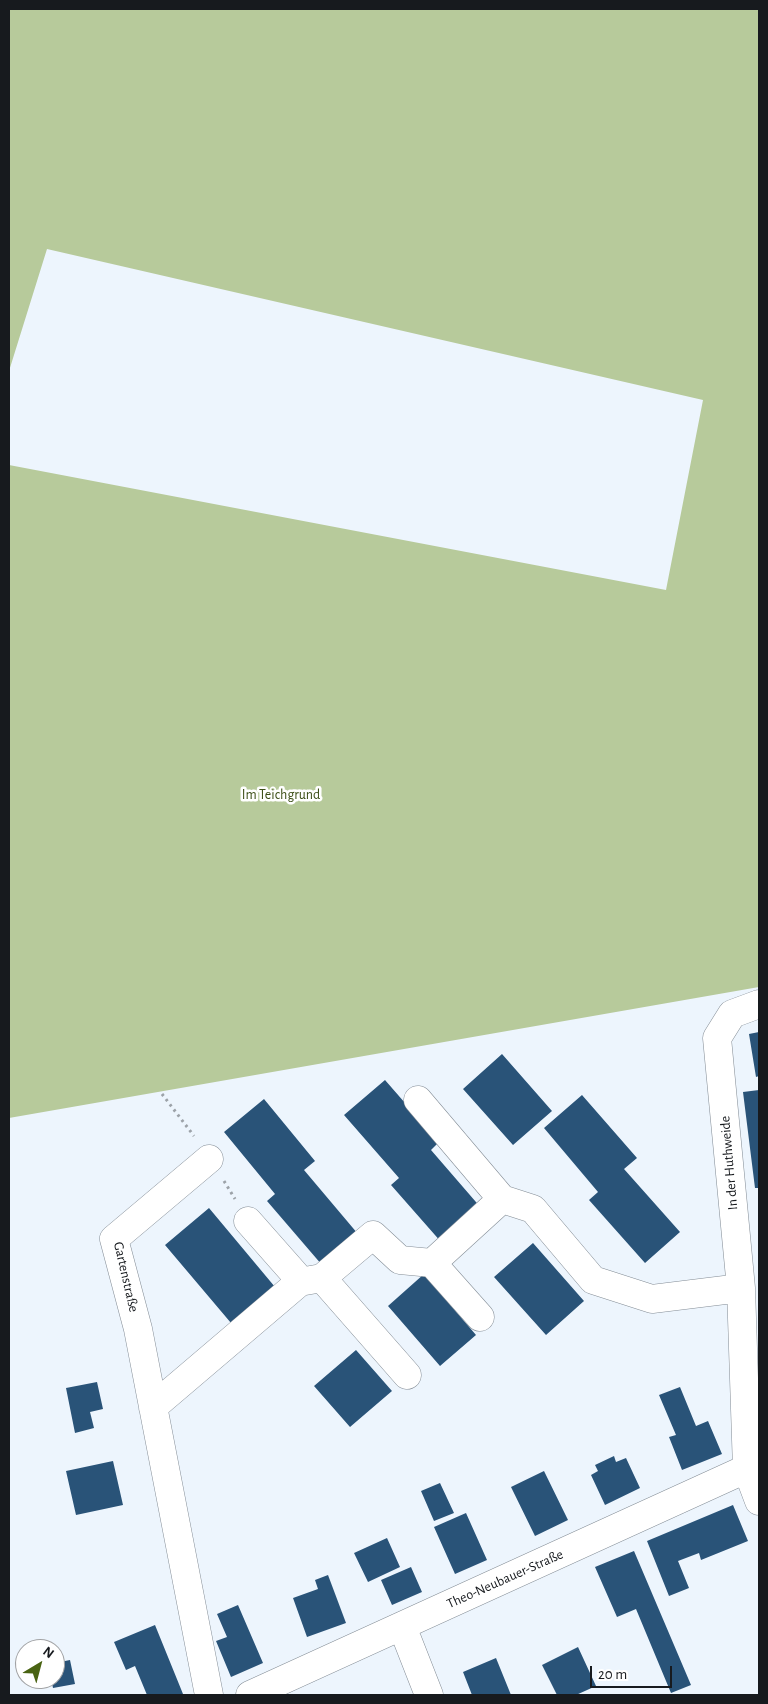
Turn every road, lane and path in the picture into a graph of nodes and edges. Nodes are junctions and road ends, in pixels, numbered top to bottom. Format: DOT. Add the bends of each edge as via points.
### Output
graph roads {
  1 [pos="759,1004"];
  2 [pos="162,1094"];
  3 [pos="418,1100"];
  4 [pos="189,1129"];
  5 [pos="208,1159"];
  6 [pos="502,1199"];
  7 [pos="248,1221"];
  8 [pos="432,1263"];
  9 [pos="311,1280"];
  10 [pos="741,1288"];
  11 [pos="480,1317"];
  12 [pos="407,1375"];
  13 [pos="153,1407"];
  14 [pos="753,1466"];
  15 [pos="759,1501"];
  16 [pos="402,1626"];
  17 [pos="209,1695"];
  18 [pos="250,1695"];
  19 [pos="429,1695"];
  1 -- 10 [label="street, In der Huthweide" via="732,1014 717,1038"];
  2 -- 4 [label="path"];
  3 -- 6 [label="street"];
  5 -- 13 [label="street, Gartenstraße" via="114,1239 138,1329"];
  6 -- 8 [label="street"];
  6 -- 10 [label="street" via="533,1209 593,1280 652,1299"];
  7 -- 9 [label="street"];
  8 -- 9 [label="street" via="400,1260 373,1236"];
  8 -- 11 [label="street"];
  9 -- 12 [label="street"];
  9 -- 13 [label="street"];
  10 -- 14 [label="street, In der Huthweide"];
  13 -- 17 [label="street, Gartenstraße"];
  14 -- 15 [label="street, In der Huthweide"];
  14 -- 16 [label="street, Theo-Neubauer-Straße"];
  16 -- 18 [label="street, Theo-Neubauer-Straße"];
  16 -- 19 [label="street"];
}
